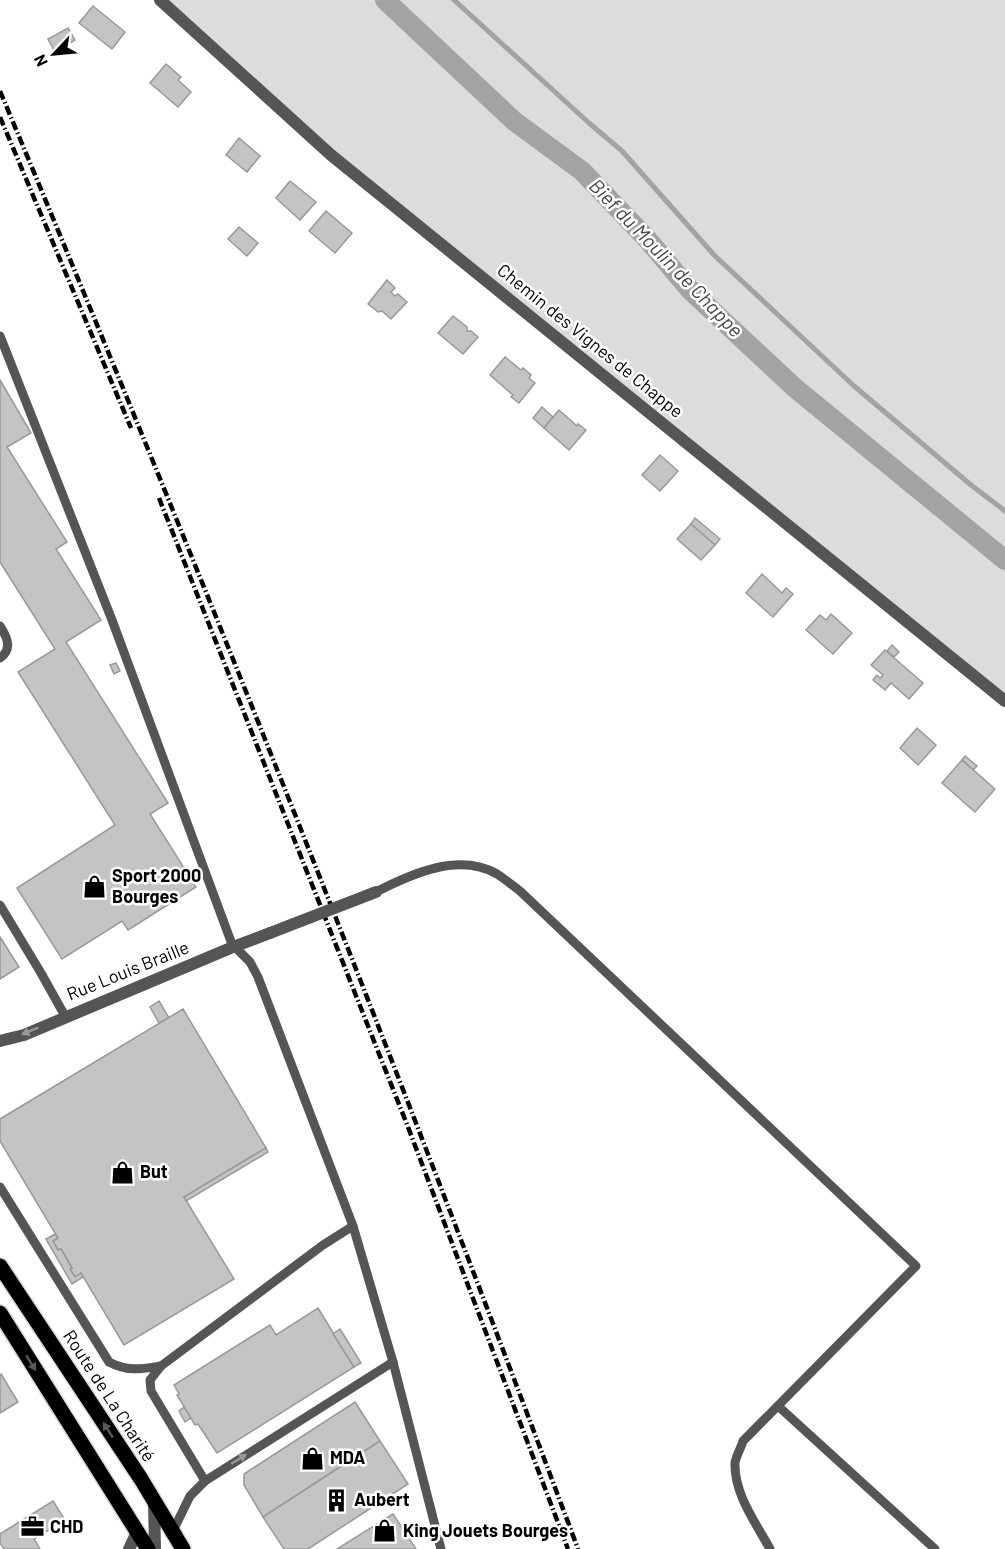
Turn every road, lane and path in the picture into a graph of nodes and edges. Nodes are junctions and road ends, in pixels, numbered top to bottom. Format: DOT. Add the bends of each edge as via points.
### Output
graph roads {
  1 [pos="160,0"];
  2 [pos="0,336"];
  3 [pos="0,626"];
  4 [pos="0,658"];
  5 [pos="1005,700"];
  6 [pos="376,892"];
  7 [pos="0,905"];
  8 [pos="234,947"];
  9 [pos="65,1016"];
  10 [pos="0,1041"];
  11 [pos="0,1187"];
  12 [pos="353,1226"];
  13 [pos="0,1266"];
  14 [pos="0,1313"];
  15 [pos="393,1362"];
  16 [pos="161,1366"];
  17 [pos="778,1406"];
  18 [pos="205,1480"];
  19 [pos="154,1500"];
  20 [pos="173,1531"];
  21 [pos="137,1532"];
  22 [pos="155,1548"];
  23 [pos="129,1549"];
  24 [pos="183,1549"];
  25 [pos="441,1549"];
  26 [pos="770,1549"];
  27 [pos="935,1549"];
  1 -- 5 [label="street, Chemin des Vignes de Chappe" via="331,155"];
  2 -- 8 [label="lane" via="112,620"];
  3 -- 4 [label="lane" via="9,647"];
  6 -- 8 [label="street, Rue Louis Braille, bridge"];
  6 -- 17 [label="lane" via="442,866 468,865 496,873 520,891 916,1266"];
  7 -- 9 [label="lane"];
  8 -- 9 [label="street, Rue Louis Braille"];
  8 -- 12 [label="lane" via="250,962 258,977"];
  9 -- 10 [label="street, Rue Louis Braille, one-way" via="24,1035"];
  11 -- 16 [label="lane" via="109,1362 122,1369"];
  12 -- 15 [label="lane"];
  12 -- 16 [label="lane"];
  19 -- 13 [label="main road, Route de La Charité, one-way"];
  14 -- 21 [label="main road, one-way"];
  18 -- 15 [label="lane, one-way"];
  15 -- 25 [label="lane"];
  16 -- 18 [label="lane" via="150,1380 151,1391"];
  17 -- 26 [label="lane" via="743,1441 735,1461 737,1484"];
  17 -- 27 [label="lane"];
  18 -- 20 [label="lane" via="190,1496"];
  19 -- 20 [label="main road, Route de La Charité"];
  19 -- 22 [label="street"];
  20 -- 24 [label="main road, Route de La Charité"];
  21 -- 22 [label="main road"];
  21 -- 23 [label="street"];
}
